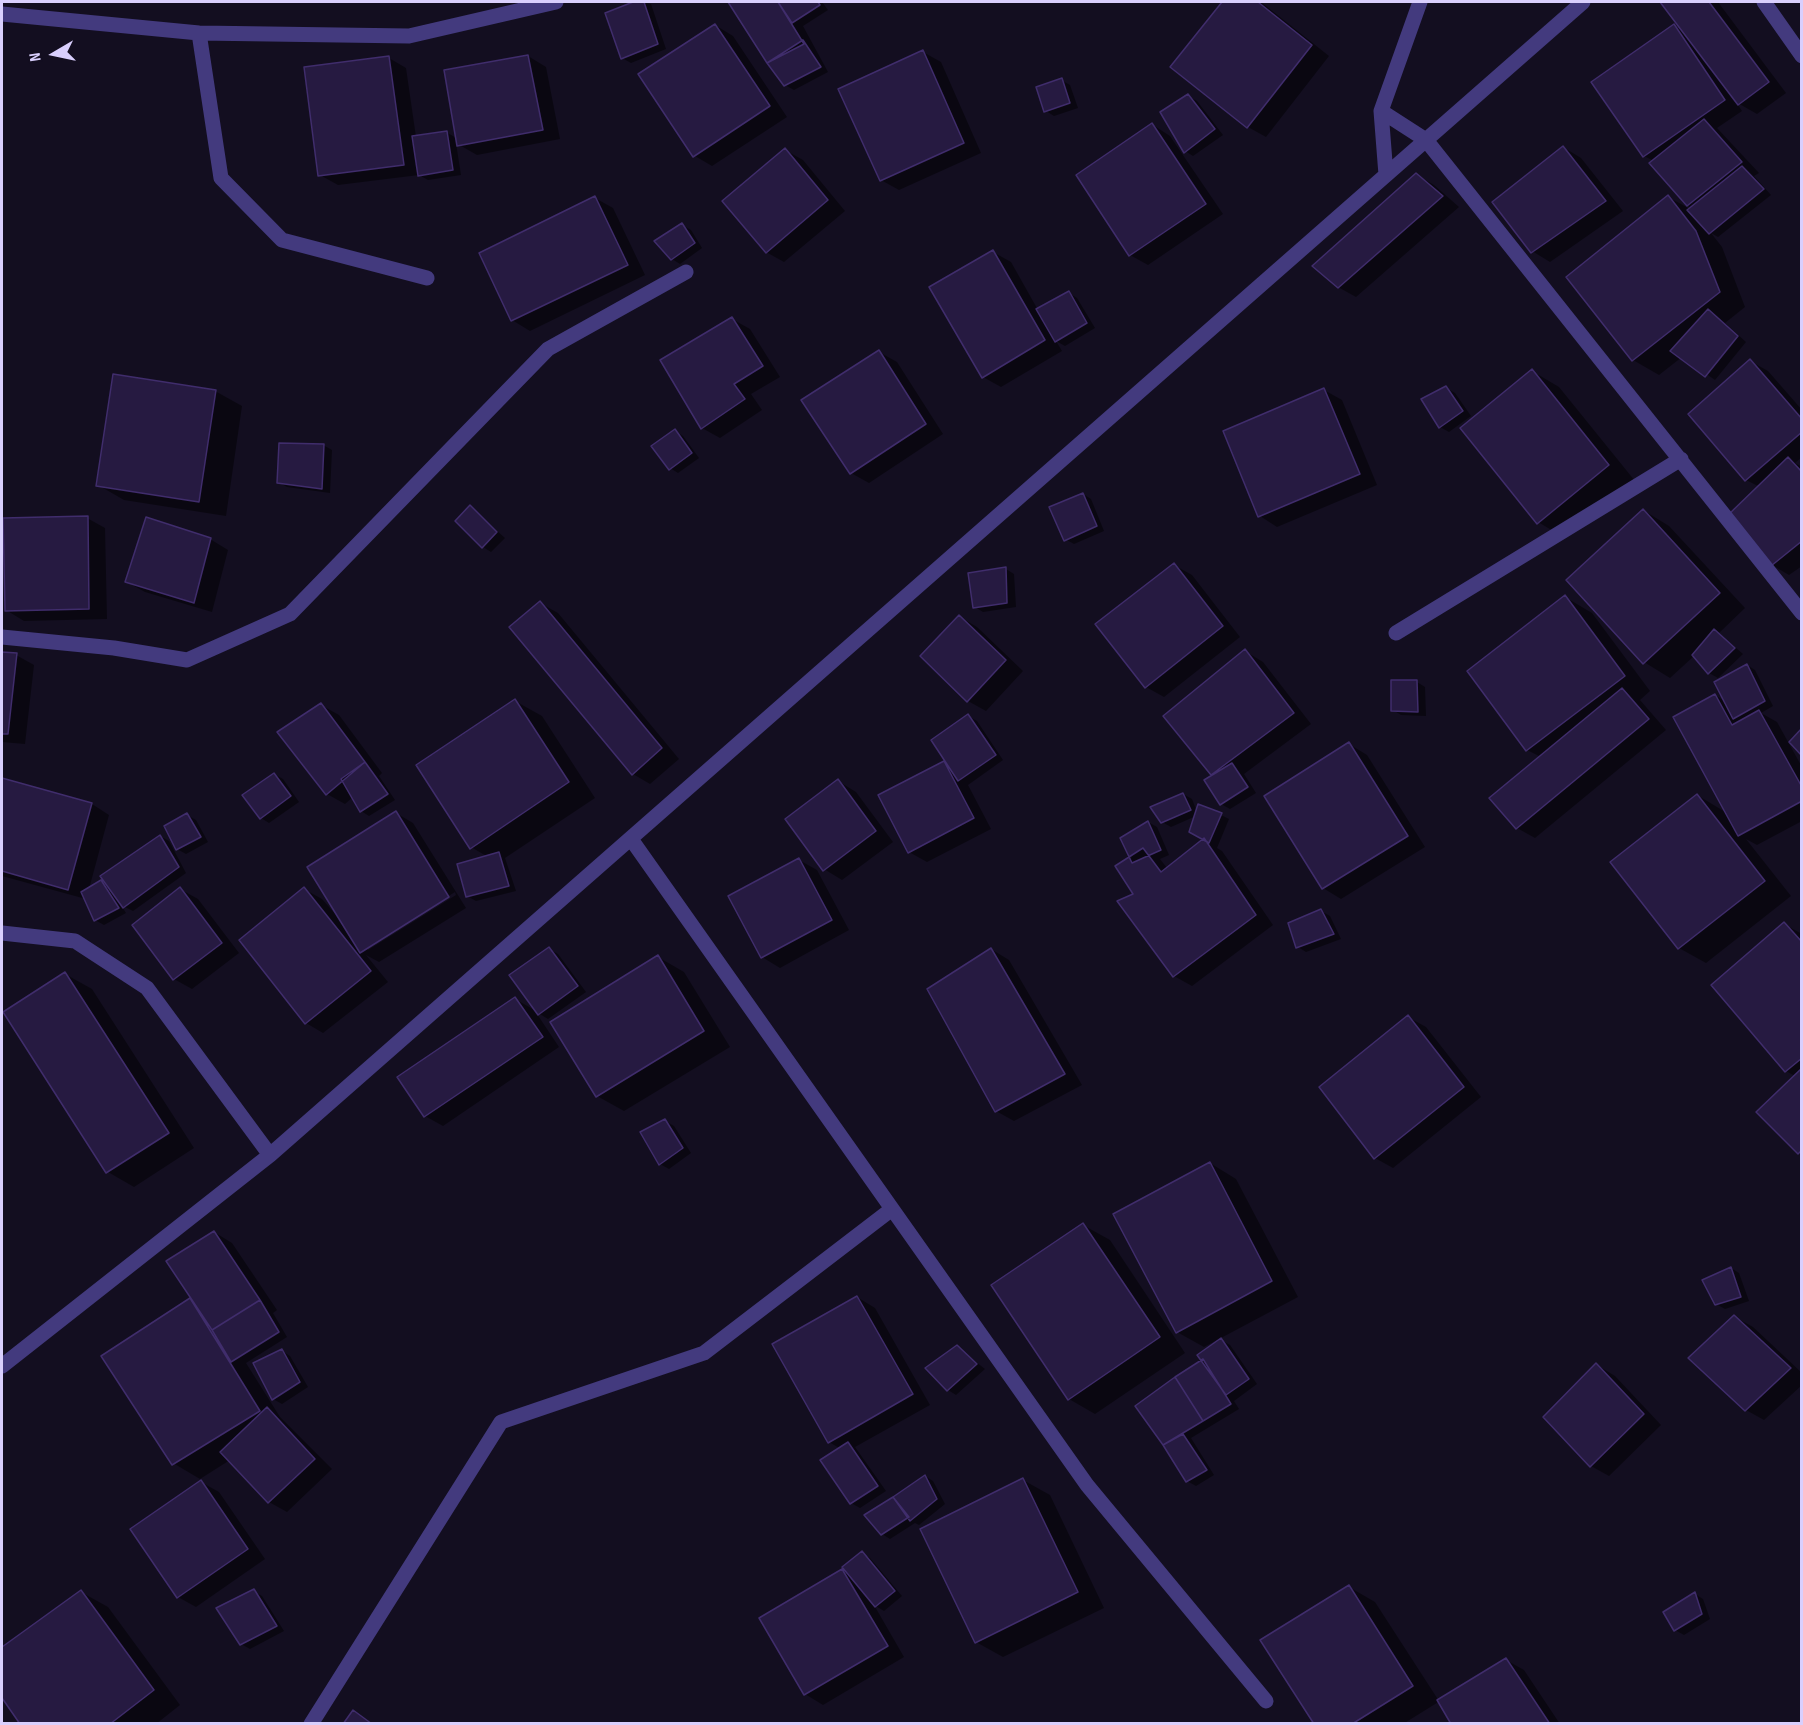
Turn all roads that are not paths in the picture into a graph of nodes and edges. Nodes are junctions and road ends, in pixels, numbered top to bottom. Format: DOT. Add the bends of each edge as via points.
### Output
graph roads {
  1 [pos="556,2"];
  2 [pos="1420,2"];
  3 [pos="1583,2"];
  4 [pos="1764,2"];
  5 [pos="2,14"];
  6 [pos="200,33"];
  7 [pos="1802,56"];
  8 [pos="1381,111"];
  9 [pos="1426,140"];
  10 [pos="1386,175"];
  11 [pos="686,272"];
  12 [pos="427,278"];
  13 [pos="1681,459"];
  14 [pos="1802,613"];
  15 [pos="1395,633"];
  16 [pos="2,637"];
  17 [pos="631,839"];
  18 [pos="2,933"];
  19 [pos="270,1155"];
  20 [pos="892,1209"];
  21 [pos="2,1366"];
  22 [pos="1266,1701"];
  23 [pos="311,1724"];
  1 -- 6 [label="street" via="409,36"];
  2 -- 8 [label="street"];
  3 -- 9 [label="street"];
  4 -- 7 [label="street"];
  5 -- 6 [label="street"];
  6 -- 12 [label="street" via="221,178 282,240"];
  8 -- 9 [label="street"];
  8 -- 10 [label="street"];
  9 -- 10 [label="street"];
  9 -- 13 [label="street"];
  10 -- 17 [label="street"];
  11 -- 16 [label="street" via="548,349 290,614 187,660"];
  13 -- 14 [label="street"];
  13 -- 15 [label="street"];
  17 -- 19 [label="street"];
  17 -- 20 [label="street"];
  18 -- 19 [label="street" via="75,941 147,988"];
  19 -- 21 [label="street"];
  20 -- 22 [label="street" via="1087,1485"];
  20 -- 23 [label="street" via="704,1353 501,1422"];
}
